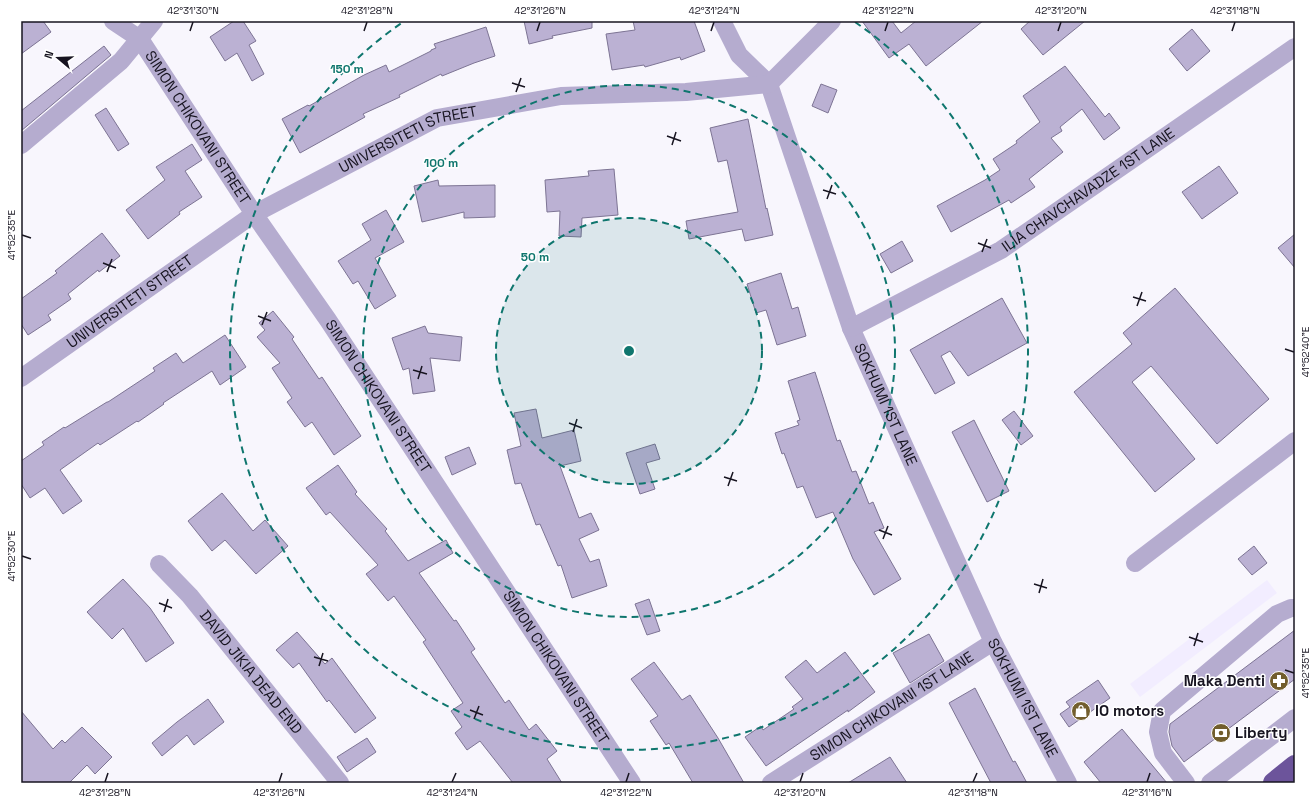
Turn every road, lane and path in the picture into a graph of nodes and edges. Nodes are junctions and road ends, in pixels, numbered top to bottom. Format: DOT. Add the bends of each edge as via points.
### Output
graph roads {
  1 [pos="113,21"];
  2 [pos="154,21"];
  3 [pos="722,21"];
  4 [pos="832,21"];
  5 [pos="140,39"];
  6 [pos="1295,47"];
  7 [pos="769,84"];
  8 [pos="21,145"];
  9 [pos="254,214"];
  10 [pos="851,328"];
  11 [pos="21,378"];
  12 [pos="1295,441"];
  13 [pos="1135,563"];
  14 [pos="159,564"];
  15 [pos="1295,608"];
  16 [pos="993,642"];
  17 [pos="1295,718"];
  18 [pos="1295,766"];
  19 [pos="340,783"];
  20 [pos="632,783"];
  21 [pos="771,783"];
  22 [pos="1068,783"];
  23 [pos="1186,783"];
  24 [pos="1210,783"];
  25 [pos="1274,783"];
  1 -- 5 [label="street, SIMON CHIKOVANI STREET"];
  2 -- 5 [label="street"];
  3 -- 7 [label="street, SOKHUMI 1ST LANE" via="739,55"];
  4 -- 7 [label="street"];
  5 -- 8 [label="street" via="121,61"];
  5 -- 9 [label="street, SIMON CHIKOVANI STREET"];
  6 -- 10 [label="street, ILIA CHAVCHAVADZE 1ST LANE" via="1001,250"];
  7 -- 9 [label="street, UNIVERSITETI STREET" via="686,92 561,96 437,118"];
  7 -- 10 [label="street, SOKHUMI 1ST LANE"];
  9 -- 11 [label="street, UNIVERSITETI STREET"];
  9 -- 20 [label="street, SIMON CHIKOVANI STREET" via="332,327"];
  10 -- 16 [label="street, SOKHUMI 1ST LANE"];
  12 -- 13 [label="street"];
  14 -- 19 [label="street, DAVID JIKIA DEAD END" via="190,596"];
  15 -- 23 [label="street" via="1277,614 1162,711 1158,732 1163,752"];
  16 -- 21 [label="street, SIMON CHIKOVANI 1ST LANE"];
  16 -- 22 [label="street, SOKHUMI 1ST LANE"];
  17 -- 24 [label="street"];
  18 -- 25 [label="highway"];
}
